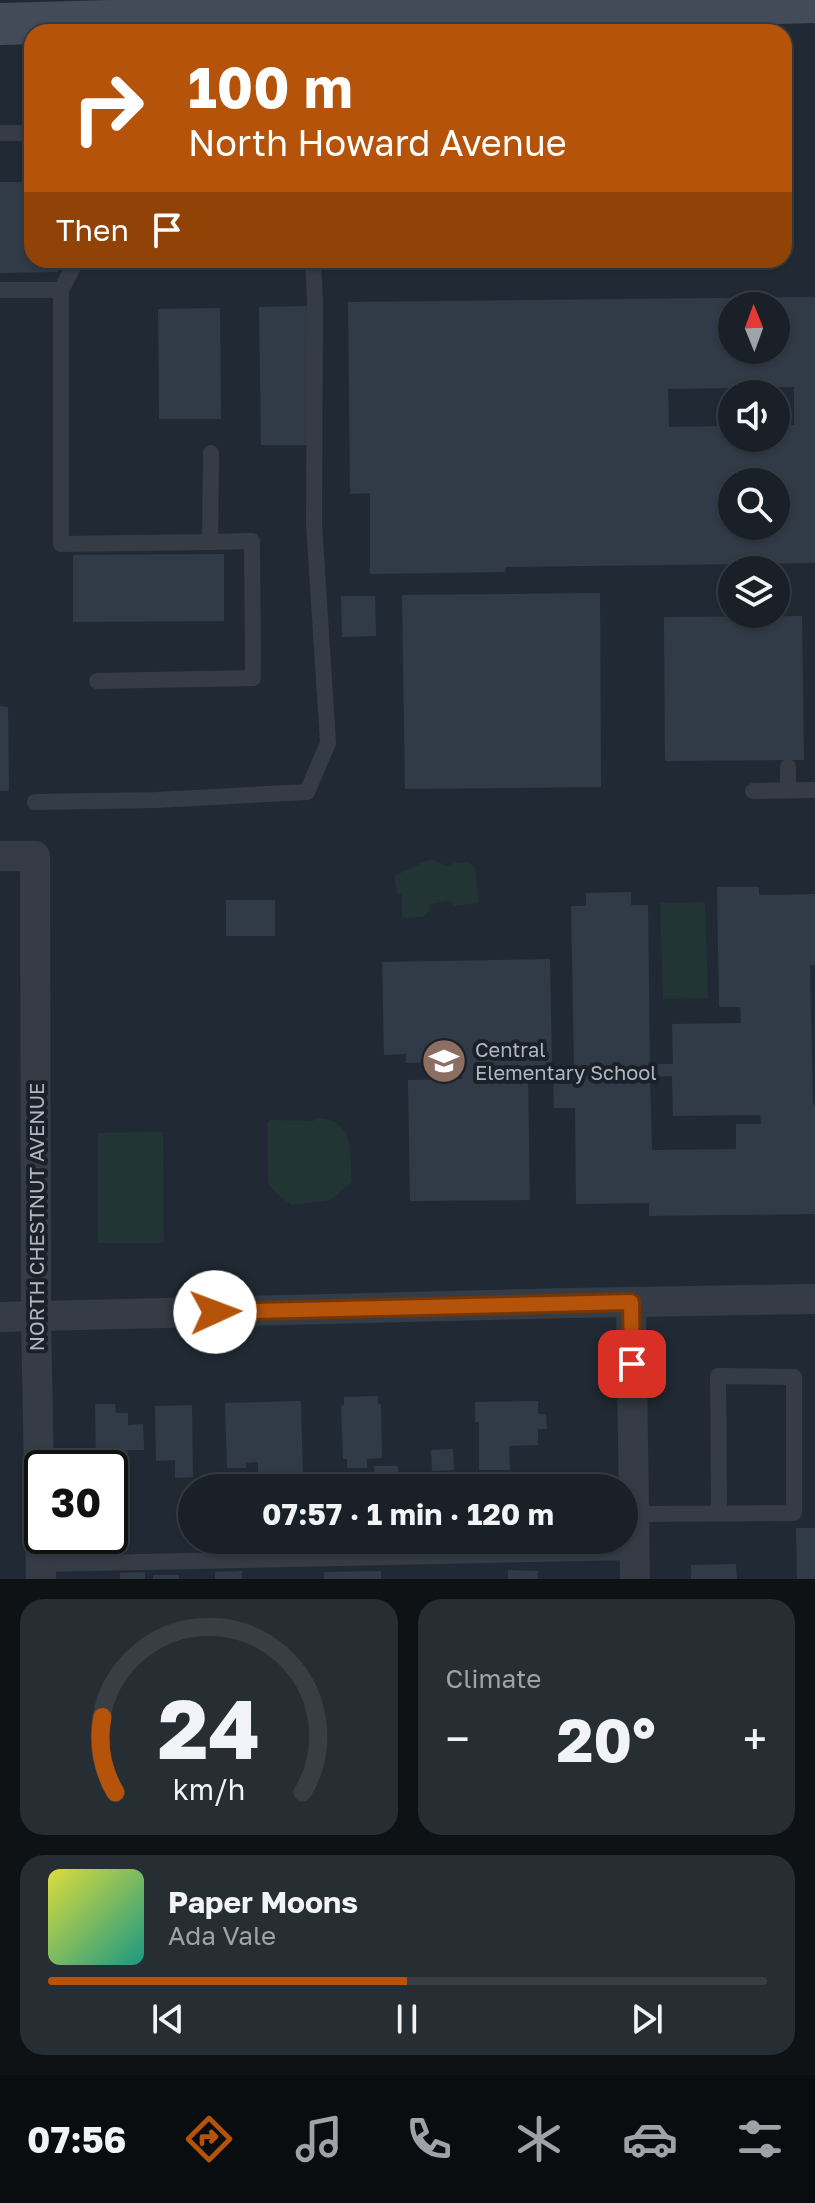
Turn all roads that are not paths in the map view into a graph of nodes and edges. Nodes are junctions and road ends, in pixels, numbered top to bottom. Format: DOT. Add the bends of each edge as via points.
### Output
graph roads {
  1 [pos="774,2"];
  2 [pos="815,2"];
  3 [pos="691,3"];
  4 [pos="420,6"];
  5 [pos="618,9"];
  6 [pos="0,24"];
  7 [pos="0,133"];
  8 [pos="24,133"];
  9 [pos="73,268"];
  10 [pos="313,268"];
  11 [pos="0,290"];
  12 [pos="61,290"];
  13 [pos="211,453"];
  14 [pos="210,542"];
  15 [pos="97,681"];
  16 [pos="788,767"];
  17 [pos="788,790"];
  18 [pos="815,790"];
  19 [pos="753,791"];
  20 [pos="35,802"];
  21 [pos="0,856"];
  22 [pos="815,1299"];
  23 [pos="631,1302"];
  24 [pos="0,1317"];
  25 [pos="36,1317"];
  26 [pos="633,1474"];
  27 [pos="719,1513"];
  28 [pos="638,1514"];
  29 [pos="330,1554"];
  30 [pos="500,1554"];
  31 [pos="635,1566"];
  32 [pos="40,1571"];
  1 -- 2 [label="street"];
  1 -- 3 [label="street"];
  3 -- 5 [label="street"];
  4 -- 5 [label="street"];
  4 -- 6 [label="street"];
  7 -- 8 [label="lane"];
  9 -- 12 [label="lane"];
  10 -- 20 [label="lane" via="314,523 328,743 307,792"];
  11 -- 12 [label="lane"];
  12 -- 14 [label="lane" via="61,544"];
  13 -- 14 [label="lane"];
  14 -- 15 [label="lane" via="252,541 253,678"];
  16 -- 17 [label="lane"];
  17 -- 18 [label="lane"];
  17 -- 19 [label="lane"];
  21 -- 25 [label="street, NORTH CHESTNUT AVENUE" via="35,856"];
  22 -- 23 [label="street"];
  23 -- 25 [label="street"];
  23 -- 26 [label="street"];
  24 -- 25 [label="street"];
  25 -- 32 [label="street, NORTH CHESTNUT AVENUE"];
  27 -- 27 [label="lane" via="794,1513 794,1377 718,1376"];
  27 -- 28 [label="lane"];
  29 -- 32 [label="lane"];
  30 -- 31 [label="lane"];
}
